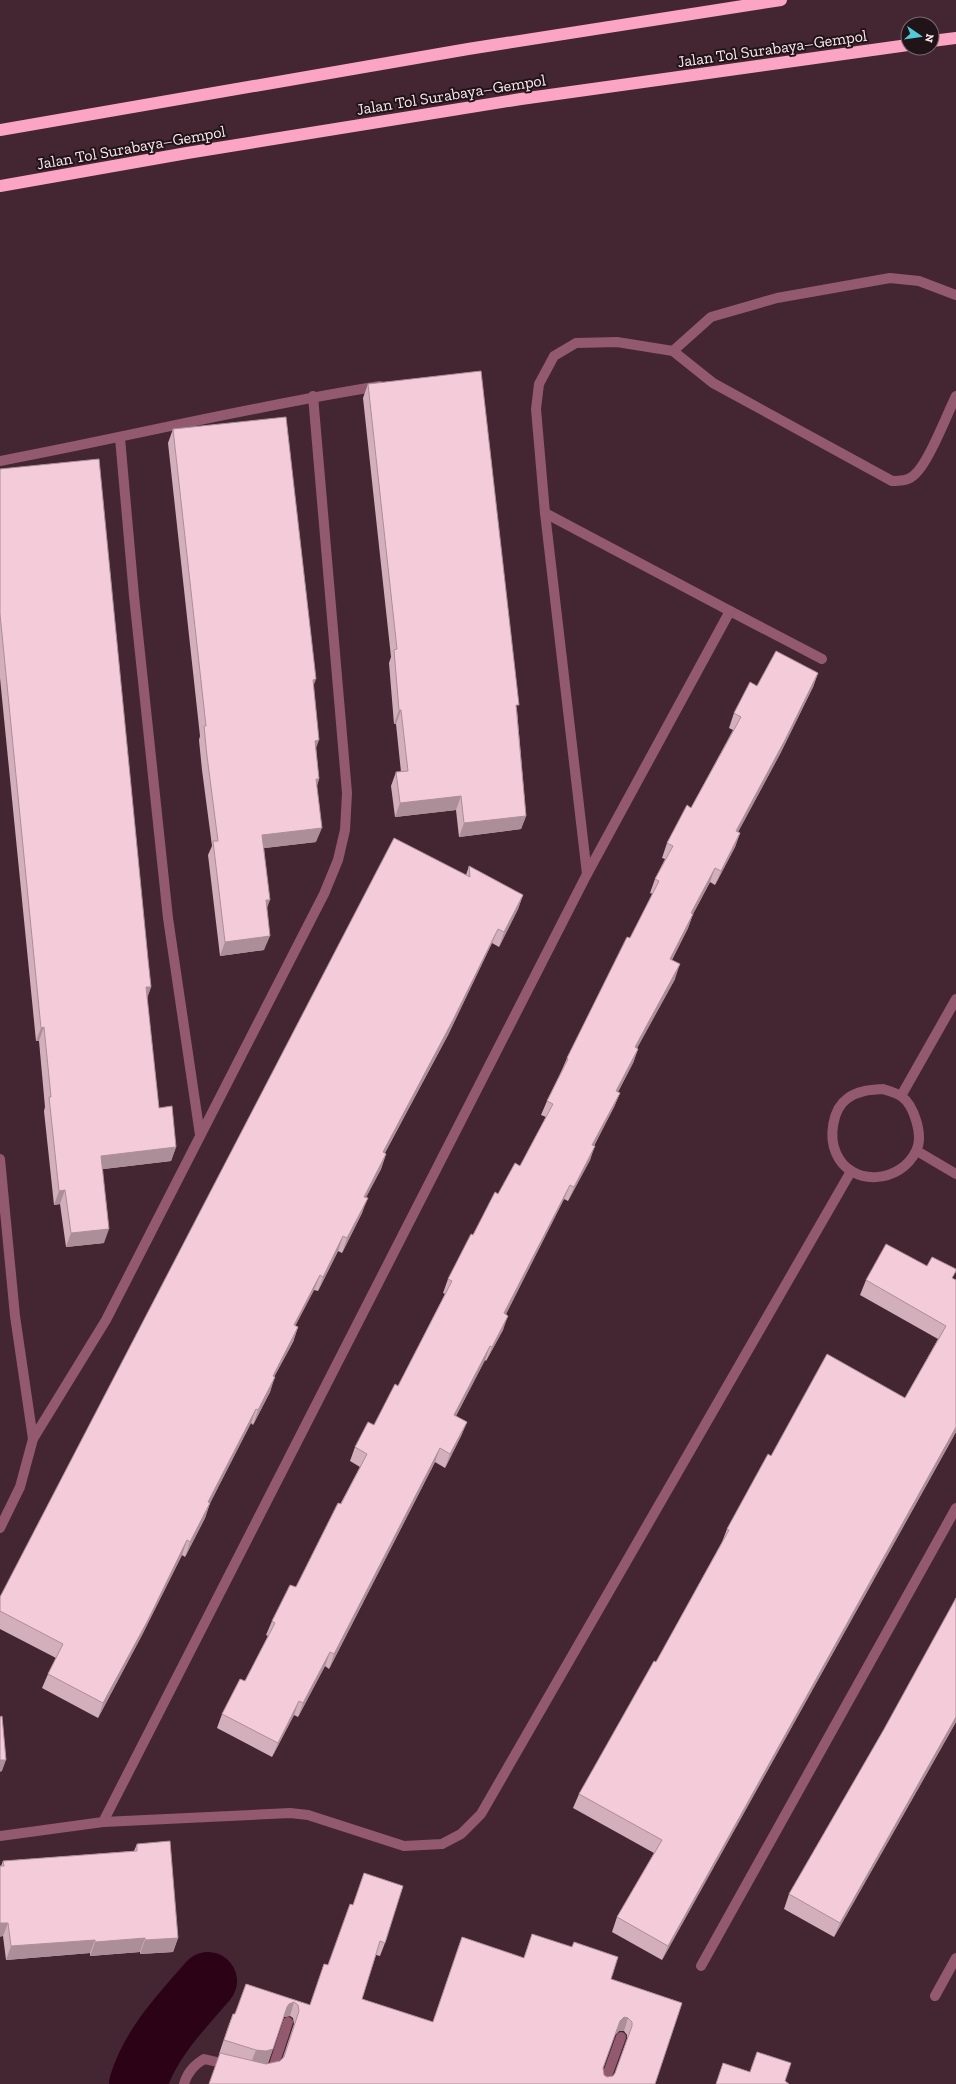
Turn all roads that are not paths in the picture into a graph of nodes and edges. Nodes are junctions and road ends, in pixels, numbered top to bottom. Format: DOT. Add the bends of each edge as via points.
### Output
graph roads {
  1 [pos="780,0"];
  2 [pos="956,38"];
  3 [pos="940,40"];
  4 [pos="900,46"];
  5 [pos="0,130"];
  6 [pos="0,186"];
  7 [pos="956,295"];
  8 [pos="673,351"];
  9 [pos="389,384"];
  10 [pos="313,396"];
  11 [pos="956,396"];
  12 [pos="120,438"];
  13 [pos="0,461"];
  14 [pos="545,513"];
  15 [pos="730,611"];
  16 [pos="822,659"];
  17 [pos="587,874"];
  18 [pos="956,999"];
  19 [pos="901,1096"];
  20 [pos="200,1135"];
  21 [pos="917,1151"];
  22 [pos="0,1159"];
  23 [pos="850,1173"];
  24 [pos="956,1174"];
  25 [pos="32,1439"];
  26 [pos="956,1508"];
  27 [pos="0,1528"];
  28 [pos="103,1822"];
  29 [pos="0,1836"];
  30 [pos="956,1958"];
  31 [pos="701,1966"];
  32 [pos="935,1996"];
  33 [pos="288,2022"];
  34 [pos="621,2037"];
  35 [pos="238,2067"];
  36 [pos="258,2074"];
  37 [pos="184,2084"];
  38 [pos="604,2084"];
  1 -- 5 [label="highway" via="468,49"];
  2 -- 3 [label="highway"];
  4 -- 6 [label="highway, Jalan Tol Surabaya–Gempol" via="513,100 187,152"];
  7 -- 8 [label="street" via="919,282 890,278 777,298 711,317"];
  8 -- 11 [label="street" via="713,383 892,481 902,481 913,476 922,466"];
  8 -- 14 [label="street" via="617,342 576,343 554,356 539,384 536,409"];
  9 -- 10 [label="street"];
  10 -- 12 [label="street"];
  10 -- 20 [label="street" via="347,793 345,830 338,860 324,894"];
  12 -- 13 [label="street"];
  12 -- 20 [label="street" via="168,918"];
  14 -- 15 [label="street"];
  14 -- 17 [label="street"];
  15 -- 16 [label="street"];
  15 -- 17 [label="street"];
  17 -- 28 [label="street"];
  18 -- 19 [label="street"];
  19 -- 21 [label="street" via="914,1111 918,1129"];
  19 -- 23 [label="street" via="883,1089 865,1090 848,1098 836,1114 832,1133 833,1145 840,1162"];
  20 -- 25 [label="street" via="106,1320"];
  21 -- 23 [label="street" via="904,1166 887,1176 870,1178"];
  21 -- 24 [label="street"];
  22 -- 25 [label="street" via="15,1316"];
  23 -- 28 [label="street" via="481,1814 461,1834 442,1844 404,1846 308,1815 290,1813"];
  25 -- 27 [label="street" via="20,1487"];
  26 -- 31 [label="street"];
  28 -- 29 [label="street"];
  30 -- 32 [label="street"];
  33 -- 36 [label="street" via="273,2068 267,2073"];
  34 -- 38 [label="street"];
  35 -- 37 [label="street" via="204,2059 186,2076"];
}
